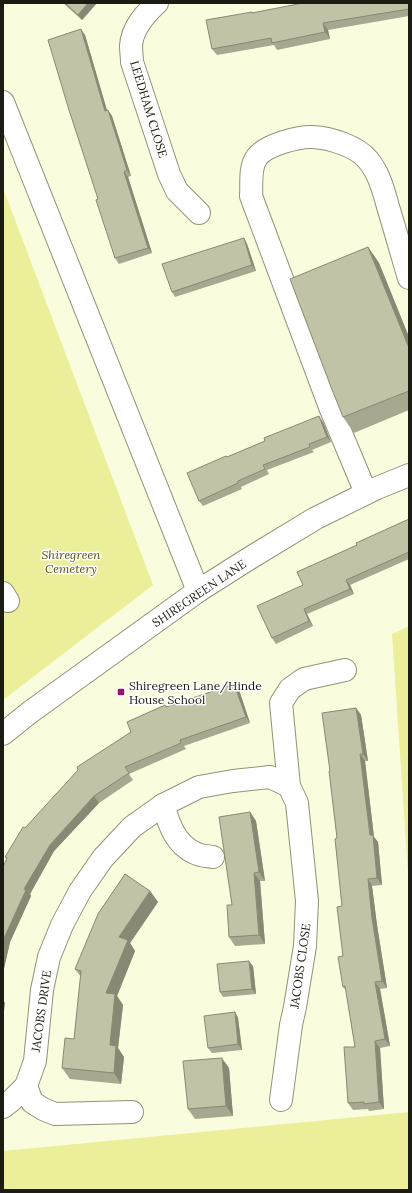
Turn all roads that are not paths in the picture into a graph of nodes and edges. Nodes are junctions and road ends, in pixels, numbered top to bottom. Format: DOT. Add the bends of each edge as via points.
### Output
graph roads {
  1 [pos="157,3"];
  2 [pos="3,102"];
  3 [pos="199,213"];
  4 [pos="409,278"];
  5 [pos="409,474"];
  6 [pos="366,493"];
  7 [pos="198,591"];
  8 [pos="345,670"];
  9 [pos="3,734"];
  10 [pos="289,786"];
  11 [pos="163,805"];
  12 [pos="213,857"];
  13 [pos="26,1086"];
  14 [pos="281,1100"];
  15 [pos="3,1107"];
  16 [pos="132,1112"];
  1 -- 3 [label="street, LEEDHAM CLOSE" via="135,28 131,44 132,62 169,174 177,191"];
  2 -- 7 [label="street"];
  4 -- 6 [label="street" via="378,176 368,159 357,150 330,139 311,137 282,142 266,149 257,157 252,171 252,196 330,408"];
  5 -- 6 [label="street, SHIREGREEN LANE"];
  6 -- 7 [label="street, SHIREGREEN LANE" via="316,518"];
  7 -- 9 [label="street, SHIREGREEN LANE" via="28,713"];
  8 -- 10 [label="street" via="304,679 290,689 281,703"];
  10 -- 11 [label="street, JACOBS DRIVE" via="270,777 233,781 199,787"];
  10 -- 14 [label="street, JACOBS CLOSE" via="297,803 307,901 305,946"];
  11 -- 12 [label="street" via="170,828 181,843 196,854"];
  11 -- 13 [label="street, JACOBS DRIVE" via="132,827 103,858 80,891 62,925 49,957 42,990 35,1062"];
  13 -- 15 [label="street, JACOBS DRIVE"];
  13 -- 16 [label="street" via="32,1102 55,1114"];
}
